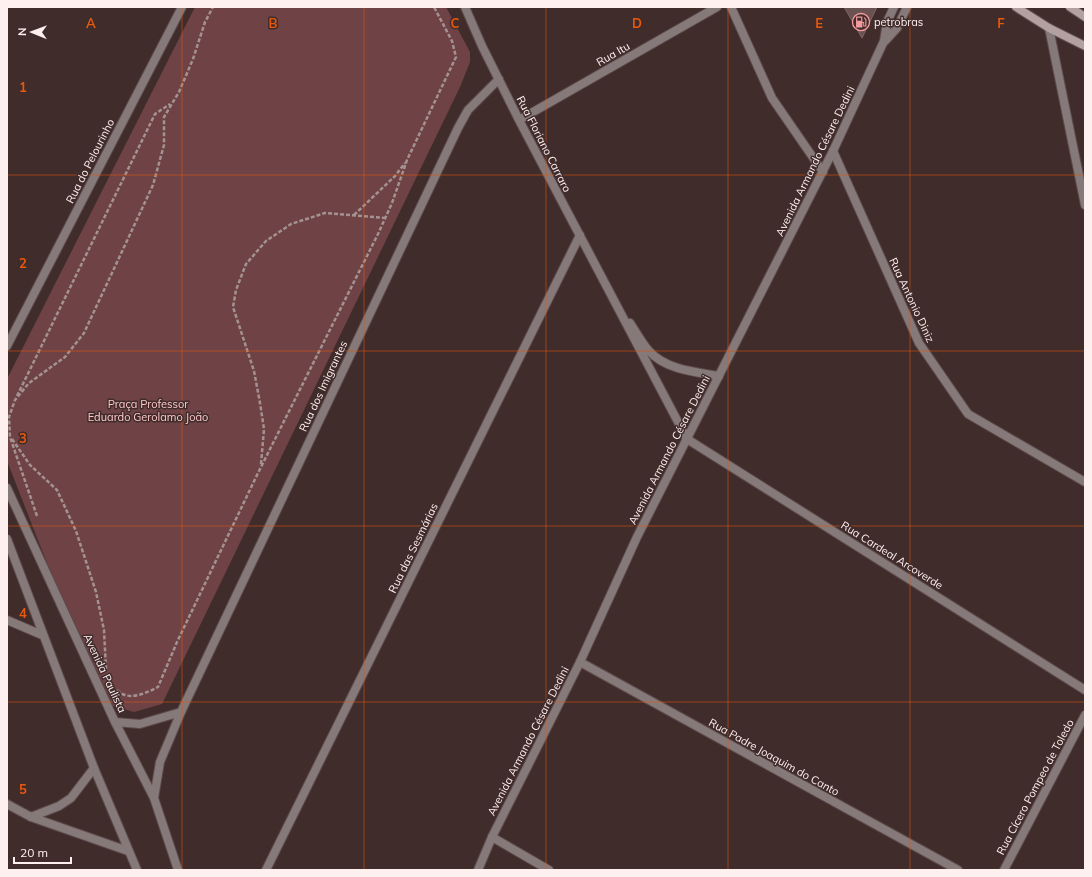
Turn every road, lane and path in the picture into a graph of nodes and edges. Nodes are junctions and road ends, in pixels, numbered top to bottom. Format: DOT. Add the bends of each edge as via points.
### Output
graph roads {
  1 [pos="182,7"];
  2 [pos="213,7"];
  3 [pos="434,7"];
  4 [pos="465,7"];
  5 [pos="717,7"];
  6 [pos="731,7"];
  7 [pos="894,7"];
  8 [pos="907,7"];
  9 [pos="1016,7"];
  10 [pos="1070,7"];
  11 [pos="1085,17"];
  12 [pos="1049,28"];
  13 [pos="884,41"];
  14 [pos="1085,46"];
  15 [pos="498,79"];
  16 [pos="170,104"];
  17 [pos="519,120"];
  18 [pos="834,151"];
  19 [pos="407,160"];
  20 [pos="823,172"];
  21 [pos="1085,205"];
  22 [pos="353,215"];
  23 [pos="386,218"];
  24 [pos="580,235"];
  25 [pos="607,289"];
  26 [pos="19,325"];
  27 [pos="7,337"];
  28 [pos="7,346"];
  29 [pos="719,376"];
  30 [pos="15,400"];
  31 [pos="10,437"];
  32 [pos="687,439"];
  33 [pos="261,466"];
  34 [pos="1085,482"];
  35 [pos="7,488"];
  36 [pos="38,521"];
  37 [pos="8,546"];
  38 [pos="7,620"];
  39 [pos="42,635"];
  40 [pos="580,662"];
  41 [pos="101,667"];
  42 [pos="114,688"];
  43 [pos="1085,690"];
  44 [pos="181,712"];
  45 [pos="1085,715"];
  46 [pos="115,722"];
  47 [pos="94,768"];
  48 [pos="154,798"];
  49 [pos="7,804"];
  50 [pos="31,816"];
  51 [pos="492,838"];
  52 [pos="128,851"];
  53 [pos="137,870"];
  54 [pos="178,870"];
  55 [pos="266,870"];
  56 [pos="478,870"];
  57 [pos="549,870"];
  58 [pos="958,870"];
  59 [pos="1004,870"];
  1 -- 26 [label="street, Rua do Pelourinho"];
  2 -- 16 [label="path" via="179,92"];
  3 -- 19 [label="path" via="452,41 456,57"];
  4 -- 15 [label="street, Rua Floriano Carraro"];
  5 -- 17 [label="street, Rua Itu"];
  6 -- 20 [label="street" via="772,98"];
  7 -- 13 [label="street, Avenida Armando Césare Dedini" via="887,22"];
  8 -- 13 [label="street, Avenida Armando Césare Dedini" via="897,28"];
  9 -- 12 [label="main road"];
  10 -- 11 [label="main road"];
  12 -- 14 [label="main road"];
  12 -- 21 [label="street"];
  13 -- 18 [label="street, Avenida Armando Césare Dedini"];
  15 -- 17 [label="street, Rua Floriano Carraro"];
  15 -- 44 [label="street, Rua dos Imigrantes" via="468,110 458,128"];
  16 -- 30 [label="path" via="155,114"];
  16 -- 30 [label="path" via="164,118 164,145 152,185 84,332 65,358 29,383"];
  17 -- 24 [label="street, Rua Floriano Carraro"];
  18 -- 20 [label="street, Avenida Armando Césare Dedini"];
  18 -- 34 [label="street, Rua Antonio Diniz" via="919,343 968,414"];
  19 -- 22 [label="path" via="395,176"];
  19 -- 23 [label="path"];
  20 -- 29 [label="street, Avenida Armando Césare Dedini"];
  22 -- 23 [label="path"];
  22 -- 33 [label="path" via="325,213 291,224 266,241 246,264 236,290 233,307 254,371 264,429"];
  23 -- 33 [label="path"];
  24 -- 25 [label="street, Rua Floriano Carraro"];
  24 -- 55 [label="street, Rua das Sesmárias"];
  25 -- 29 [label="street, Rua Floriano Carraro" via="650,352 665,363 684,370"];
  25 -- 32 [label="street, Rua Floriano Carraro"];
  26 -- 27 [label="street, Rua do Pelourinho"];
  26 -- 28 [label="street, Rua do Pelourinho"];
  29 -- 32 [label="street, Avenida Armando Césare Dedini"];
  30 -- 31 [label="path" via="9,417"];
  31 -- 36 [label="path"];
  31 -- 41 [label="path" via="30,465 57,490 76,531 96,592 104,630 105,672"];
  32 -- 40 [label="street, Avenida Armando Césare Dedini" via="637,538"];
  32 -- 43 [label="street, Rua Cardeal Arcoverde"];
  33 -- 42 [label="path" via="176,642 158,687 138,696 119,693"];
  35 -- 46 [label="street, Avenida Paulista"];
  37 -- 39 [label="street"];
  38 -- 39 [label="street"];
  39 -- 47 [label="street"];
  40 -- 51 [label="street, Avenida Armando Césare Dedini"];
  40 -- 58 [label="street, Rua Padre Joaquim do Canto"];
  44 -- 46 [label="street" via="140,724"];
  44 -- 48 [label="street, Rua dos Imigrantes" via="160,762"];
  45 -- 59 [label="street, Rua Cícero Pompeo de Toledo"];
  46 -- 48 [label="street, Avenida Paulista"];
  47 -- 50 [label="street" via="71,798 59,806"];
  47 -- 52 [label="street"];
  48 -- 54 [label="street, Avenida Paulista"];
  49 -- 50 [label="street"];
  50 -- 52 [label="street"];
  51 -- 56 [label="street, Avenida Armando Césare Dedini"];
  51 -- 57 [label="street"];
  52 -- 53 [label="street"];
}
